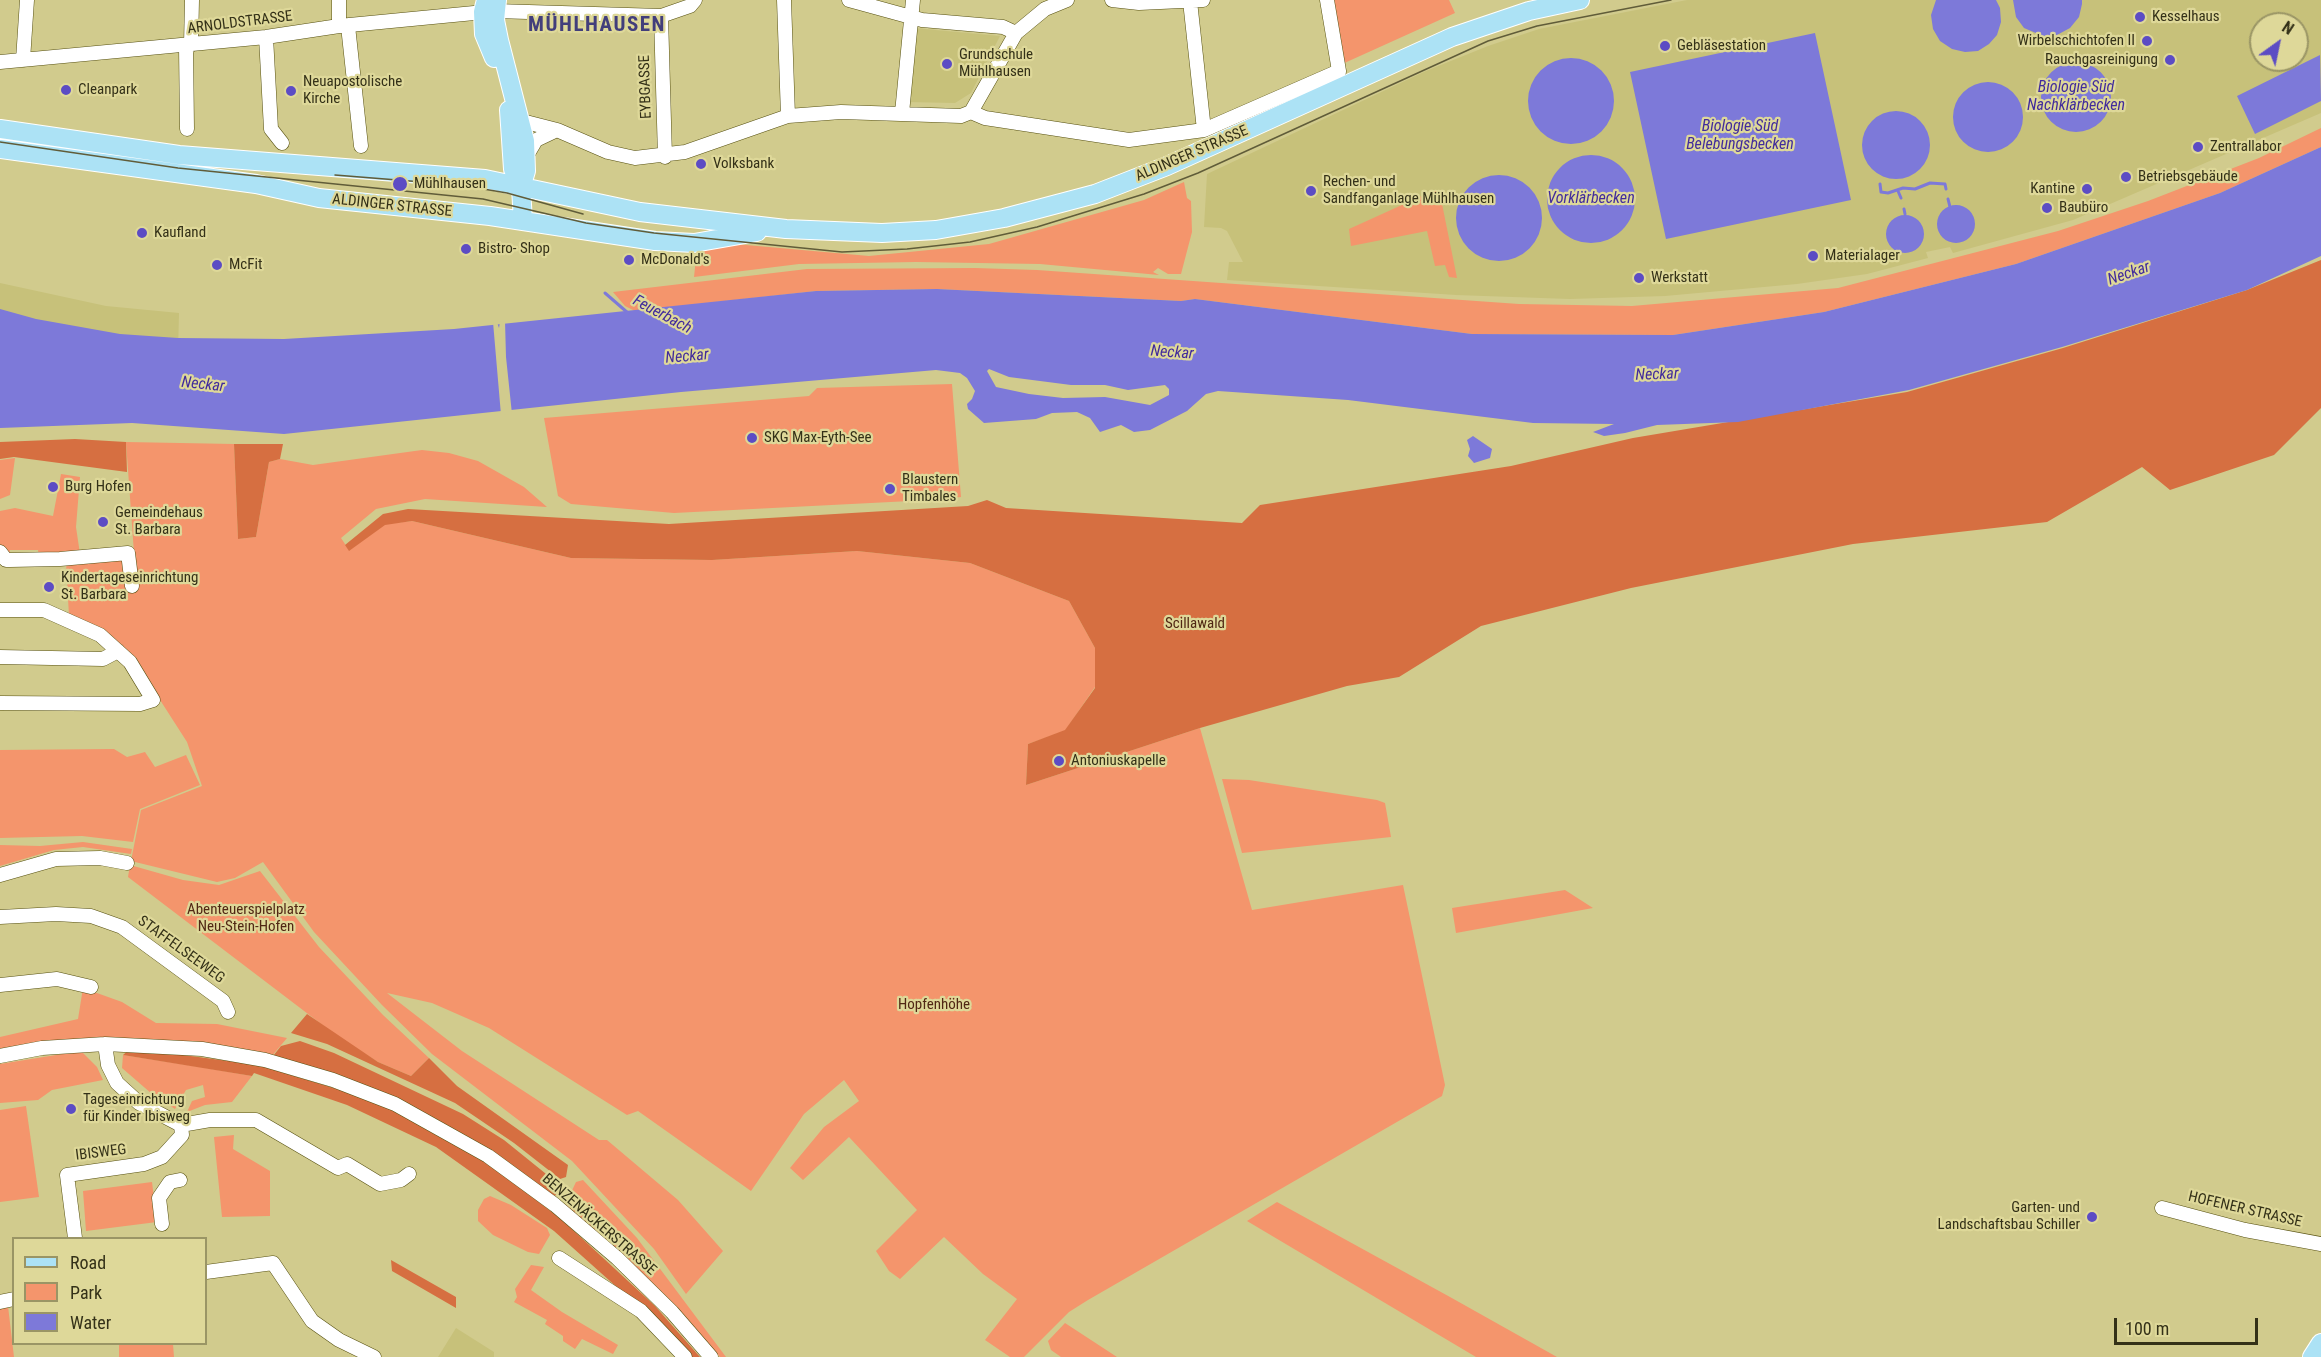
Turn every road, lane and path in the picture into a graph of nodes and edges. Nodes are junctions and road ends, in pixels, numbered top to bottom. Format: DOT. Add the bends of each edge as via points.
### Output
graph roads {
  1 [pos="27,0"];
  2 [pos="192,0"];
  3 [pos="339,0"];
  4 [pos="695,0"];
  5 [pos="784,0"];
  6 [pos="849,0"];
  7 [pos="913,0"];
  8 [pos="1067,0"];
  9 [pos="1112,0"];
  10 [pos="1327,0"];
  11 [pos="1580,0"];
  12 [pos="1196,1"];
  13 [pos="490,6"];
  14 [pos="517,6"];
  15 [pos="661,16"];
  16 [pos="911,16"];
  17 [pos="344,26"];
  18 [pos="1016,33"];
  19 [pos="266,38"];
  20 [pos="188,45"];
  21 [pos="23,60"];
  22 [pos="0,62"];
  23 [pos="971,112"];
  24 [pos="902,113"];
  25 [pos="788,116"];
  26 [pos="516,119"];
  27 [pos="0,129"];
  28 [pos="187,129"];
  29 [pos="557,130"];
  30 [pos="1204,130"];
  31 [pos="282,144"];
  32 [pos="361,146"];
  33 [pos="0,149"];
  34 [pos="665,157"];
  35 [pos="519,163"];
  36 [pos="489,180"];
  37 [pos="521,188"];
  38 [pos="523,221"];
  39 [pos="786,229"];
  40 [pos="0,552"];
  41 [pos="132,586"];
  42 [pos="0,610"];
  43 [pos="118,651"];
  44 [pos="0,657"];
  45 [pos="0,703"];
  46 [pos="127,862"];
  47 [pos="0,875"];
  48 [pos="0,917"];
  49 [pos="0,985"];
  50 [pos="91,987"];
  51 [pos="228,1012"];
  52 [pos="105,1044"];
  53 [pos="0,1056"];
  54 [pos="181,1125"];
  55 [pos="409,1174"];
  56 [pos="180,1180"];
  57 [pos="2162,1208"];
  58 [pos="162,1224"];
  59 [pos="75,1237"];
  60 [pos="2321,1244"];
  61 [pos="559,1258"];
  62 [pos="207,1272"];
  63 [pos="2321,1343"];
  64 [pos="374,1357"];
  65 [pos="685,1357"];
  66 [pos="711,1357"];
  67 [pos="2312,1357"];
  1 -- 21 [label="street"];
  2 -- 20 [label="street"];
  3 -- 17 [label="street"];
  4 -- 15 [label="street" via="690,6"];
  5 -- 25 [label="street"];
  6 -- 16 [label="street"];
  7 -- 16 [label="street"];
  8 -- 18 [label="street" via="1045,9"];
  9 -- 12 [label="street"];
  10 -- 30 [label="street, ALDINGER STRASSE" via="1339,71"];
  11 -- 39 [label="main road, ALDINGER STRASSE" via="1528,11 1462,34 1167,166 1075,200 936,230 882,233"];
  12 -- 30 [label="street, ALDINGER STRASSE"];
  13 -- 14 [label="street, ARNOLDSTRASSE"];
  13 -- 17 [label="street, ARNOLDSTRASSE"];
  13 -- 26 [label="main road" via="484,34"];
  14 -- 15 [label="street, ARNOLDSTRASSE"];
  15 -- 34 [label="street, EYBGASSE"];
  16 -- 18 [label="street" via="1003,27"];
  16 -- 24 [label="street"];
  17 -- 19 [label="street, ARNOLDSTRASSE"];
  17 -- 32 [label="street"];
  18 -- 23 [label="street"];
  19 -- 20 [label="street, ARNOLDSTRASSE"];
  19 -- 31 [label="street" via="272,129"];
  20 -- 21 [label="street, ARNOLDSTRASSE"];
  20 -- 28 [label="street"];
  21 -- 22 [label="street, ARNOLDSTRASSE"];
  23 -- 24 [label="street, ALDINGER STRASSE" via="961,116"];
  23 -- 30 [label="street, ALDINGER STRASSE" via="985,118 1129,140"];
  24 -- 25 [label="street, ALDINGER STRASSE"];
  25 -- 34 [label="street, ALDINGER STRASSE"];
  26 -- 29 [label="street, ALDINGER STRASSE"];
  26 -- 35 [label="main road"];
  27 -- 36 [label="main road, ALDINGER STRASSE" via="179,154"];
  29 -- 34 [label="street, ALDINGER STRASSE" via="608,152 635,158"];
  29 -- 35 [label="street, ALDINGER STRASSE" via="536,140"];
  33 -- 38 [label="main road, ALDINGER STRASSE" via="256,184 325,199"];
  35 -- 36 [label="main road, ALDINGER STRASSE"];
  35 -- 37 [label="main road" via="526,171"];
  36 -- 37 [label="main road, ALDINGER STRASSE"];
  37 -- 38 [label="main road"];
  37 -- 39 [label="main road, ALDINGER STRASSE" via="640,212"];
  38 -- 39 [label="main road, ALDINGER STRASSE" via="676,243"];
  40 -- 41 [label="street" via="6,560 60,560 128,553"];
  42 -- 43 [label="street" via="44,610 100,635"];
  43 -- 44 [label="street" via="103,659"];
  43 -- 45 [label="street" via="153,700 140,704"];
  46 -- 47 [label="street" via="56,859"];
  48 -- 51 [label="street, STAFFELSEEWEG" via="91,916 122,927 223,1001"];
  49 -- 50 [label="street" via="57,979"];
  52 -- 53 [label="street, BENZENÄCKERSTRASSE" via="42,1048"];
  52 -- 54 [label="street" via="108,1065 117,1083 140,1103"];
  52 -- 66 [label="street, BENZENÄCKERSTRASSE" via="202,1049 265,1060 395,1104 488,1156 555,1205 625,1266"];
  54 -- 55 [label="street" via="256,1119 323,1165 338,1168 347,1164 380,1184 401,1180"];
  54 -- 59 [label="street, IBISWEG" via="182,1136 162,1156 144,1164 67,1175"];
  56 -- 58 [label="street" via="170,1182 159,1198"];
  57 -- 60 [label="street, HOFENER STRASSE" via="2245,1230"];
  61 -- 65 [label="street" via="641,1311"];
  62 -- 64 [label="street" via="273,1263 312,1321"];
  63 -- 67 [label="main road"];
}
